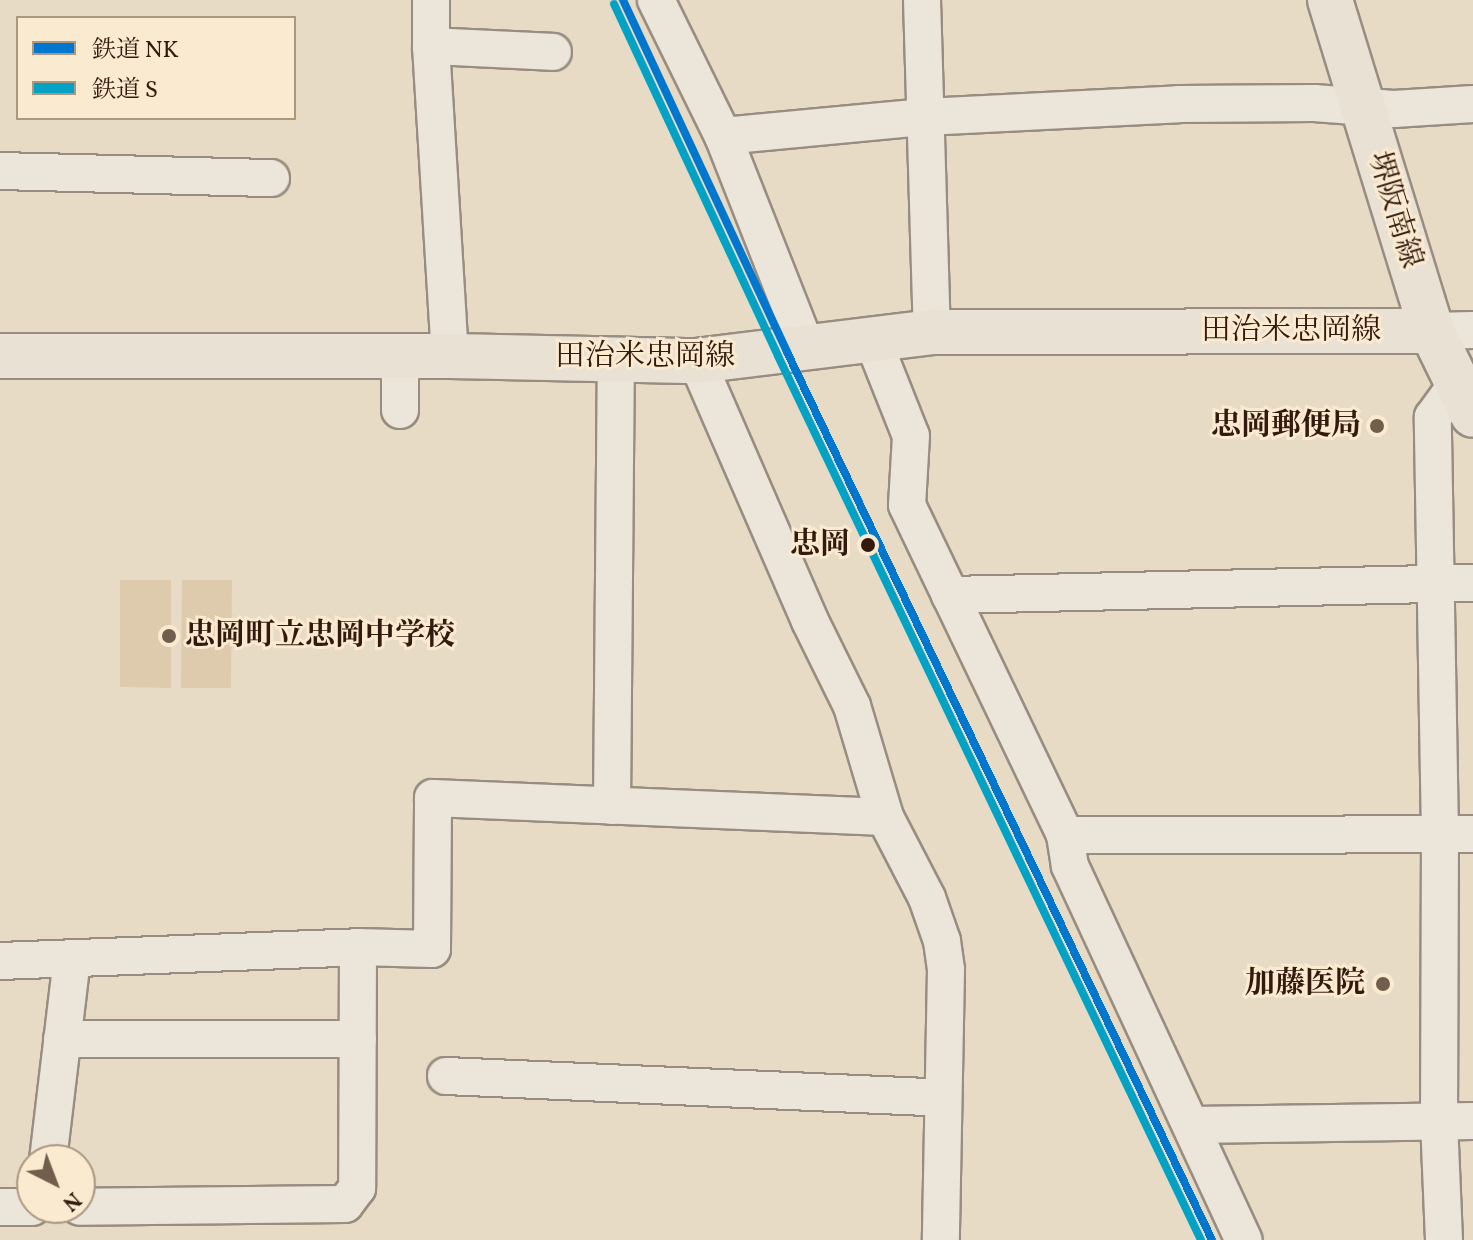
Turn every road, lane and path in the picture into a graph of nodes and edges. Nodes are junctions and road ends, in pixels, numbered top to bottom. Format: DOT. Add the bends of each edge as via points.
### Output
graph roads {
  1 [pos="431,0"];
  2 [pos="656,0"];
  3 [pos="922,0"];
  4 [pos="1330,0"];
  5 [pos="431,46"];
  6 [pos="553,52"];
  7 [pos="1362,104"];
  8 [pos="1473,104"];
  9 [pos="925,117"];
  10 [pos="723,136"];
  11 [pos="0,171"];
  12 [pos="271,178"];
  13 [pos="1452,330"];
  14 [pos="932,332"];
  15 [pos="872,338"];
  16 [pos="807,349"];
  17 [pos="0,356"];
  18 [pos="391,356"];
  19 [pos="450,356"];
  20 [pos="616,359"];
  21 [pos="697,361"];
  22 [pos="1465,400"];
  23 [pos="391,409"];
  24 [pos="1473,583"];
  25 [pos="1435,584"];
  26 [pos="950,595"];
  27 [pos="612,806"];
  28 [pos="885,817"];
  29 [pos="1457,834"];
  30 [pos="1065,835"];
  31 [pos="358,947"];
  32 [pos="72,958"];
  33 [pos="0,961"];
  34 [pos="62,1039"];
  35 [pos="358,1039"];
  36 [pos="446,1076"];
  37 [pos="943,1098"];
  38 [pos="1456,1121"];
  39 [pos="1192,1125"];
  40 [pos="50,1144"];
  41 [pos="96,1207"];
  42 [pos="941,1240"];
  43 [pos="1244,1240"];
  44 [pos="1444,1240"];
  1 -- 5 [label="street"];
  2 -- 10 [label="street"];
  3 -- 9 [label="street"];
  4 -- 7 [label="main road, 堺阪南線"];
  5 -- 6 [label="street"];
  5 -- 19 [label="street"];
  7 -- 8 [label="street" via="1394,109"];
  7 -- 9 [label="street" via="1179,104"];
  7 -- 13 [label="main road, 堺阪南線"];
  9 -- 10 [label="street"];
  9 -- 14 [label="street"];
  10 -- 16 [label="street"];
  11 -- 12 [label="street"];
  13 -- 14 [label="main road, 田治米忠岡線"];
  13 -- 22 [label="main road, 堺阪南線"];
  14 -- 15 [label="main road, 田治米忠岡線"];
  15 -- 16 [label="main road, 田治米忠岡線"];
  15 -- 26 [label="street" via="911,436 907,505"];
  16 -- 21 [label="main road, 田治米忠岡線"];
  17 -- 18 [label="main road, 田治米忠岡線"];
  18 -- 19 [label="main road, 田治米忠岡線"];
  18 -- 23 [label="street"];
  19 -- 20 [label="main road, 田治米忠岡線"];
  20 -- 21 [label="main road, 田治米忠岡線"];
  20 -- 27 [label="street"];
  21 -- 28 [label="street" via="852,706"];
  22 -- 25 [label="street" via="1433,417"];
  24 -- 25 [label="street"];
  25 -- 26 [label="street"];
  25 -- 29 [label="street"];
  26 -- 30 [label="street"];
  27 -- 28 [label="street"];
  27 -- 31 [label="street" via="433,798 432,949"];
  28 -- 37 [label="street" via="927,898 942,941"];
  29 -- 30 [label="street"];
  29 -- 38 [label="street"];
  30 -- 39 [label="street" via="1070,866"];
  31 -- 32 [label="street"];
  31 -- 35 [label="street"];
  32 -- 33 [label="street"];
  32 -- 34 [label="street"];
  34 -- 35 [label="street"];
  34 -- 40 [label="street"];
  35 -- 41 [label="street" via="357,1188 345,1204"];
  36 -- 37 [label="street"];
  37 -- 42 [label="street"];
  38 -- 39 [label="street"];
  38 -- 44 [label="street"];
  39 -- 43 [label="street"];
}
